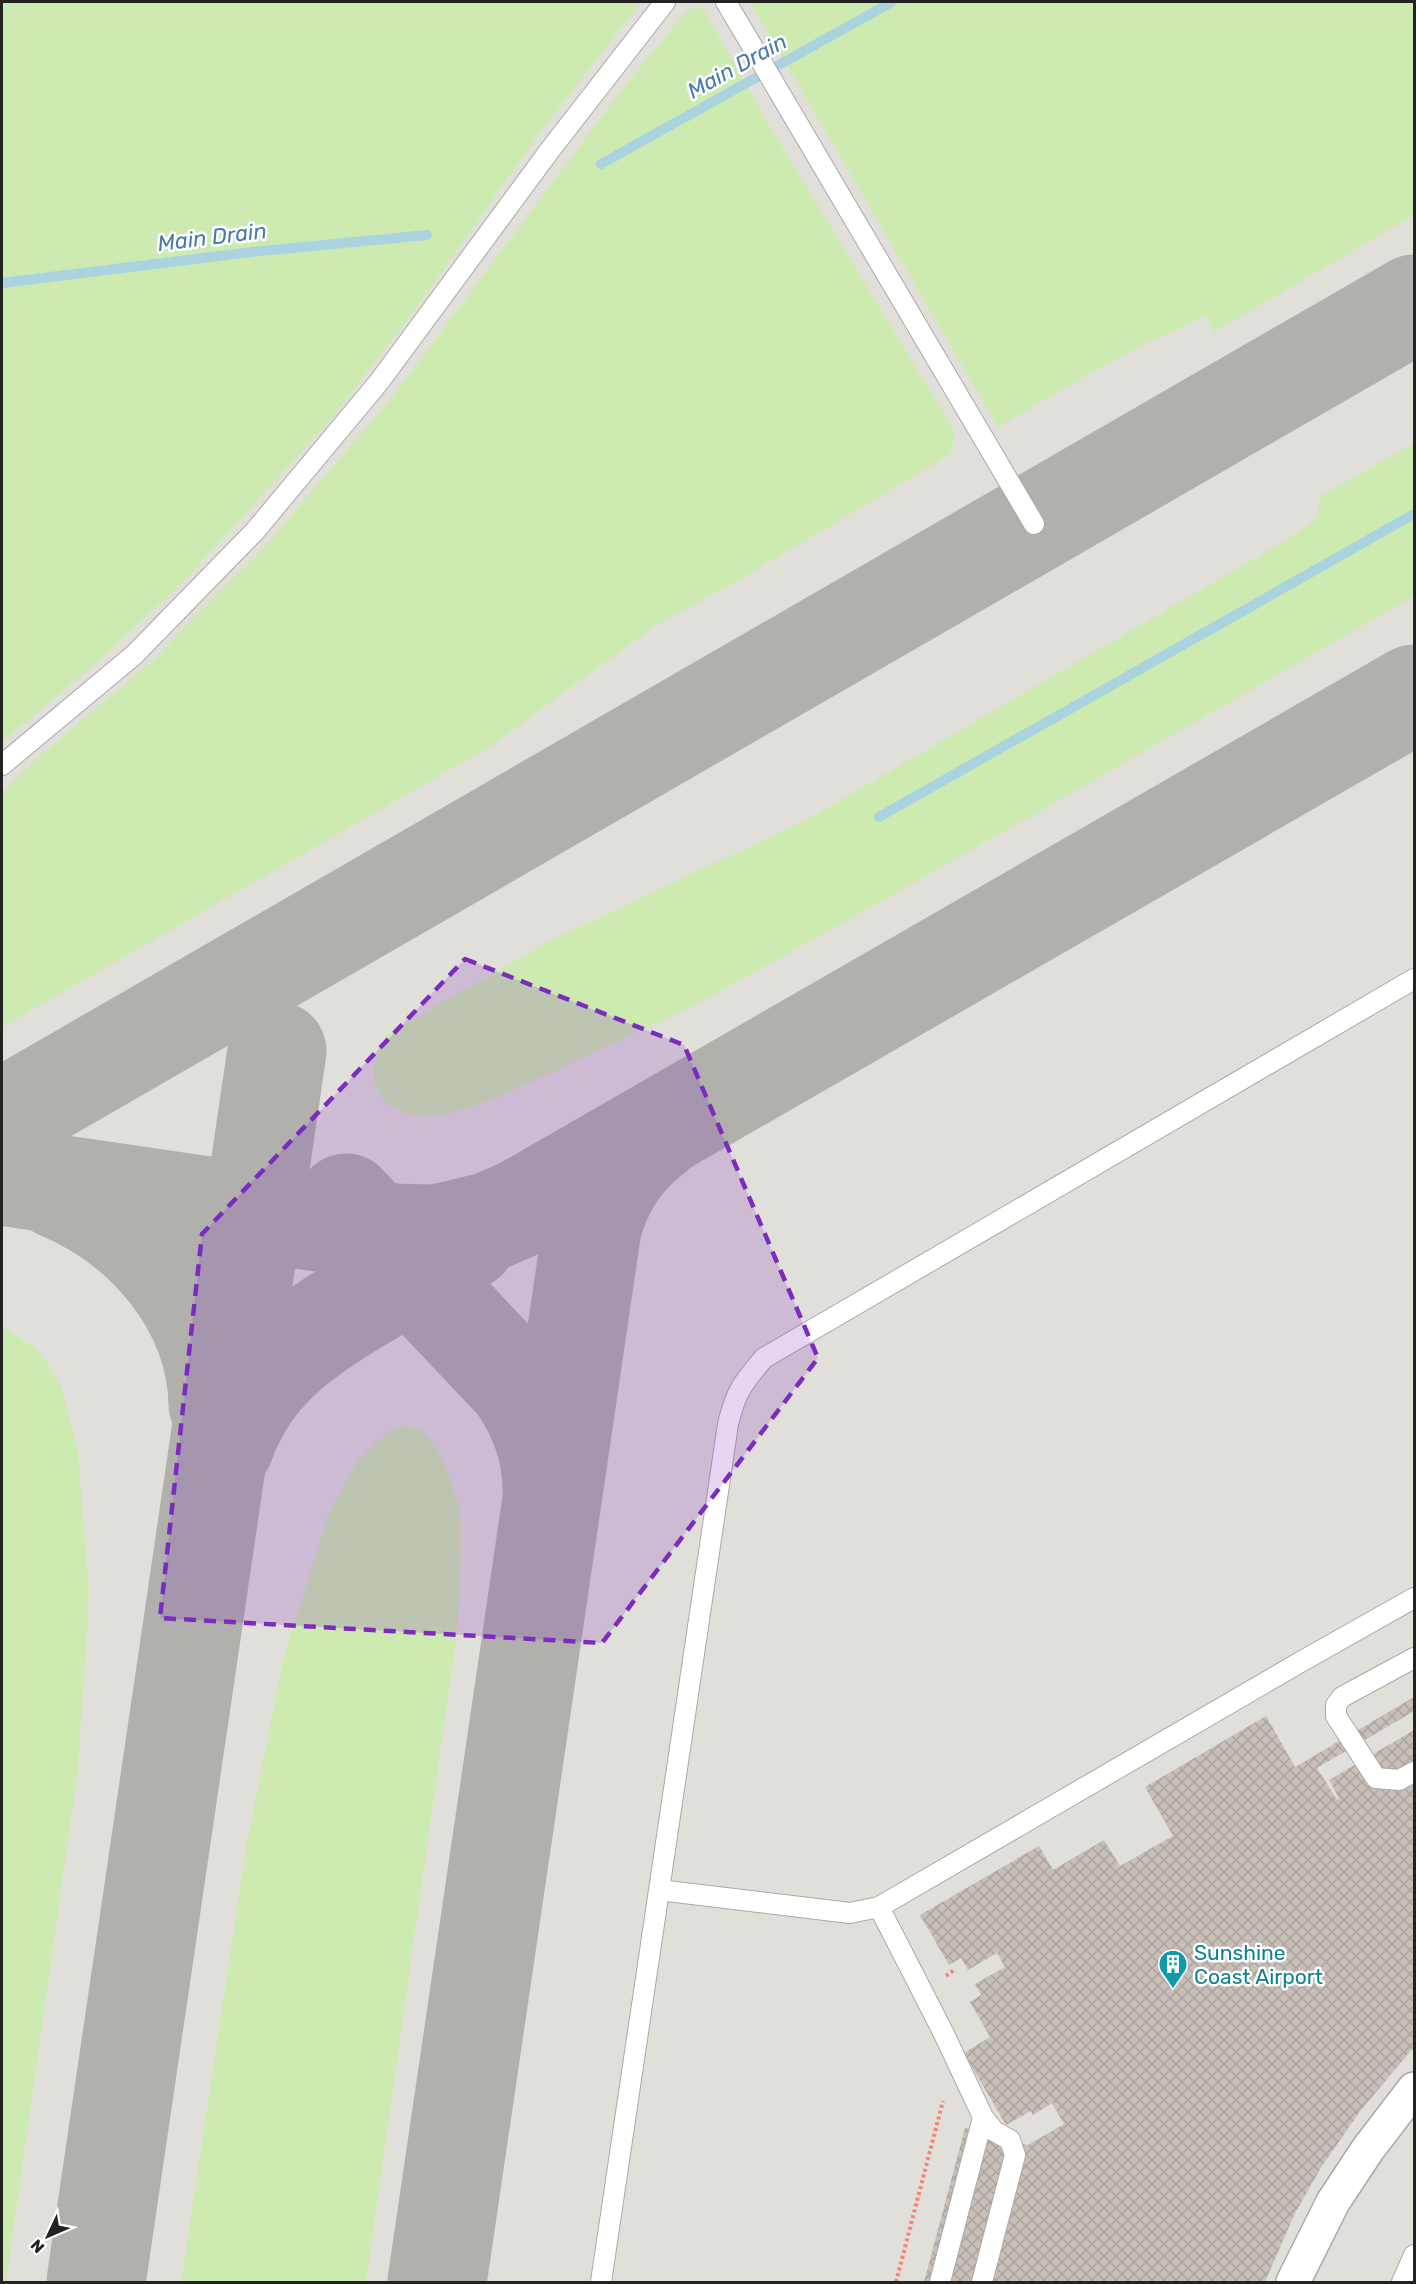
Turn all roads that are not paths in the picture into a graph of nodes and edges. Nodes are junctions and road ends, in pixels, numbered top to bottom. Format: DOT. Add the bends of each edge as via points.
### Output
graph roads {
  1 [pos="665,2"];
  2 [pos="726,2"];
  3 [pos="1034,524"];
  4 [pos="2,765"];
  5 [pos="1414,979"];
  6 [pos="1414,1598"];
  7 [pos="1414,1658"];
  8 [pos="1414,1772"];
  9 [pos="659,1890"];
  10 [pos="879,1908"];
  11 [pos="1414,2089"];
  12 [pos="983,2117"];
  13 [pos="1414,2255"];
  14 [pos="602,2283"];
  15 [pos="940,2283"];
  16 [pos="982,2283"];
  17 [pos="1293,2283"];
  18 [pos="1402,2283"];
  1 -- 4 [label="lane" via="379,381 255,531 134,655"];
  2 -- 3 [label="lane"];
  5 -- 9 [label="lane" via="764,1358 743,1383 734,1398 728,1424"];
  6 -- 10 [label="lane"];
  7 -- 8 [label="lane" via="1342,1697 1336,1705 1336,1716 1376,1778 1400,1780"];
  9 -- 10 [label="lane" via="850,1912"];
  9 -- 14 [label="lane"];
  10 -- 12 [label="lane"];
  11 -- 17 [label="street" via="1368,2148 1333,2202"];
  12 -- 15 [label="lane"];
  12 -- 16 [label="lane" via="994,2131 1010,2140 1015,2155"];
  13 -- 18 [label="lane"];
}
